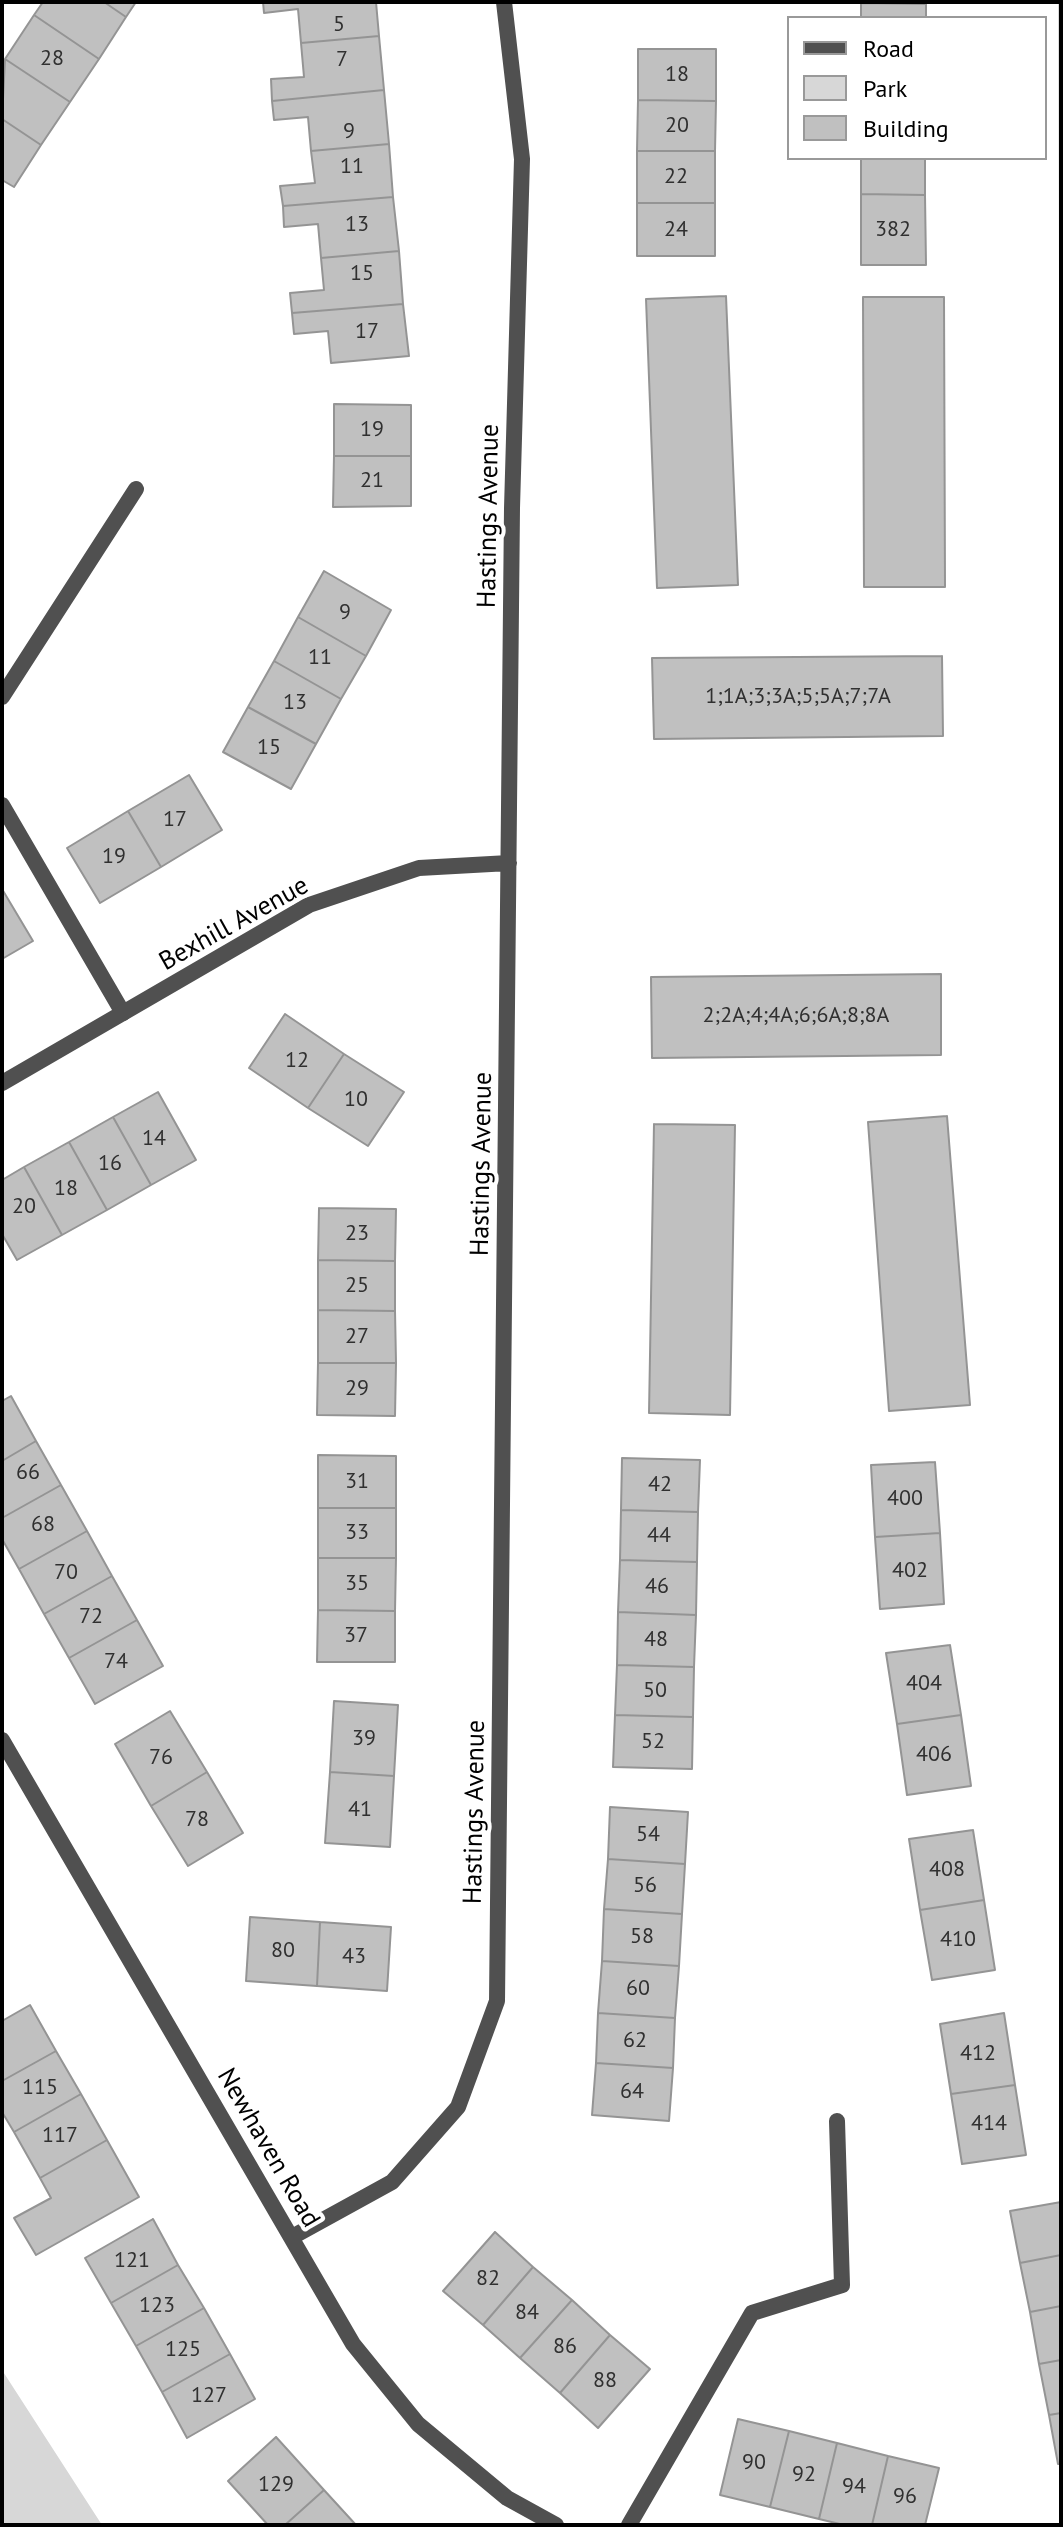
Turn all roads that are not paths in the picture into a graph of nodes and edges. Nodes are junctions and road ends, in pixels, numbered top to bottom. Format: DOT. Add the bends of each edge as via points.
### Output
graph roads {
  1 [pos="504,2"];
  2 [pos="136,489"];
  3 [pos="2,697"];
  4 [pos="2,805"];
  5 [pos="509,863"];
  6 [pos="123,1013"];
  7 [pos="2,1083"];
  8 [pos="2,1740"];
  9 [pos="837,2121"];
  10 [pos="292,2237"];
  11 [pos="556,2525"];
  12 [pos="629,2525"];
  1 -- 5 [label="street, Hastings Avenue" via="522,159"];
  2 -- 3 [label="street"];
  4 -- 6 [label="street"];
  5 -- 6 [label="street, Bexhill Avenue" via="419,868 309,905"];
  5 -- 10 [label="street, Hastings Avenue" via="497,2001 458,2107 449,2118 392,2182"];
  6 -- 7 [label="street, Bexhill Avenue"];
  8 -- 10 [label="street, Newhaven Road"];
  9 -- 12 [label="street" via="842,2285 752,2313"];
  10 -- 11 [label="street, Newhaven Road" via="353,2344 418,2424 507,2498"];
}
